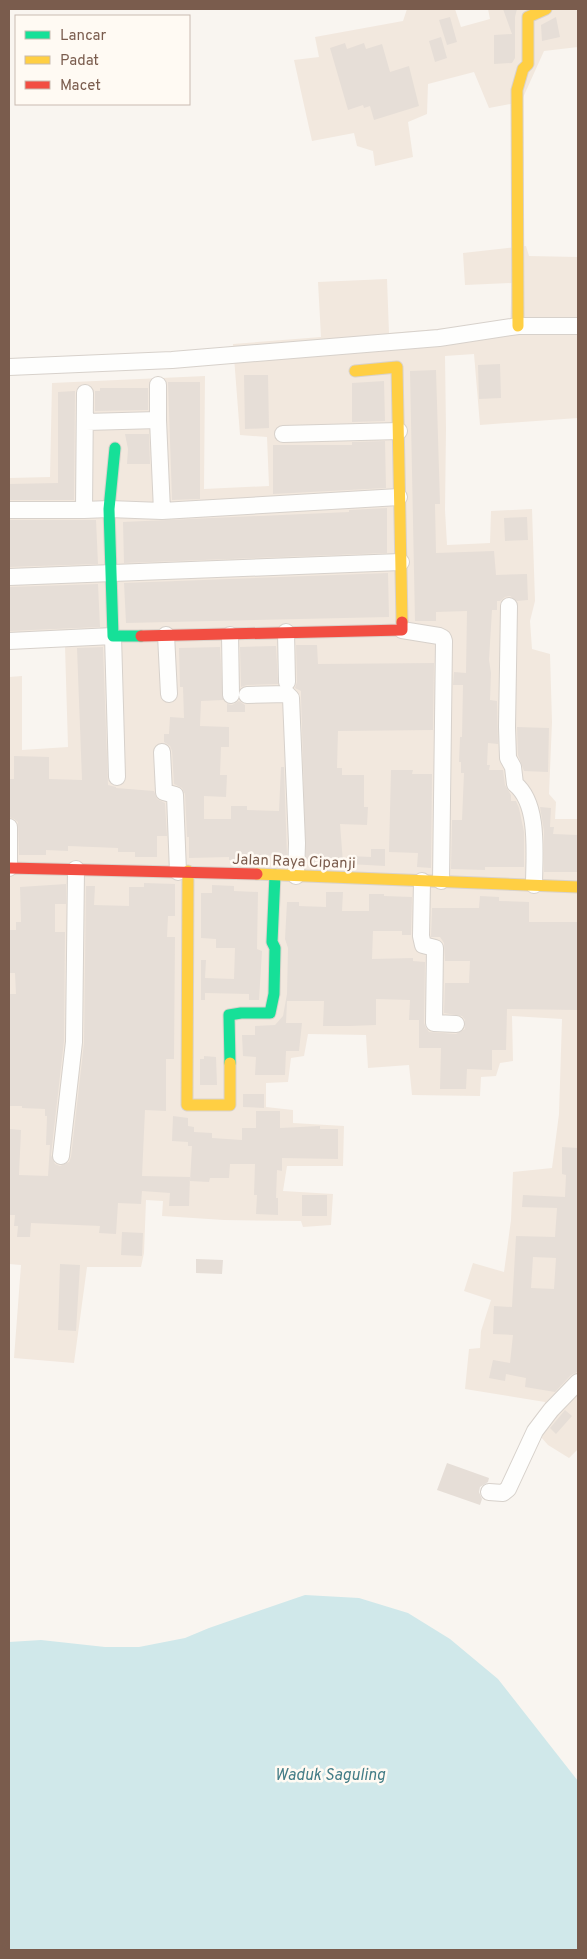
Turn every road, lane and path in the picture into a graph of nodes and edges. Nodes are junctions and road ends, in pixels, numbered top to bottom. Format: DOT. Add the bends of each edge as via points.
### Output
graph roads {
  1 [pos="546,9"];
  2 [pos="518,326"];
  3 [pos="578,326"];
  4 [pos="9,367"];
  5 [pos="355,370"];
  6 [pos="158,385"];
  7 [pos="85,393"];
  8 [pos="158,420"];
  9 [pos="86,422"];
  10 [pos="399,432"];
  11 [pos="283,434"];
  12 [pos="115,448"];
  13 [pos="400,497"];
  14 [pos="109,508"];
  15 [pos="9,510"];
  16 [pos="84,510"];
  17 [pos="162,511"];
  18 [pos="401,562"];
  19 [pos="111,573"];
  20 [pos="9,577"];
  21 [pos="508,606"];
  22 [pos="402,630"];
  23 [pos="286,632"];
  24 [pos="166,635"];
  25 [pos="230,635"];
  26 [pos="113,636"];
  27 [pos="9,641"];
  28 [pos="287,682"];
  29 [pos="169,694"];
  30 [pos="162,752"];
  31 [pos="117,777"];
  32 [pos="9,826"];
  33 [pos="9,868"];
  34 [pos="76,869"];
  35 [pos="183,871"];
  36 [pos="275,875"];
  37 [pos="296,876"];
  38 [pos="422,881"];
  39 [pos="441,881"];
  40 [pos="534,885"];
  41 [pos="578,887"];
  42 [pos="456,1024"];
  43 [pos="61,1156"];
  44 [pos="578,1382"];
  45 [pos="489,1492"];
  1 -- 2 [label="street" via="528,17 530,51 517,90"];
  2 -- 3 [label="street"];
  2 -- 4 [label="street" via="439,338 172,360"];
  5 -- 10 [label="street" via="397,367"];
  6 -- 8 [label="street"];
  7 -- 9 [label="street"];
  8 -- 9 [label="street"];
  8 -- 17 [label="street"];
  9 -- 16 [label="street"];
  10 -- 11 [label="street"];
  10 -- 13 [label="street"];
  12 -- 14 [label="street"];
  13 -- 17 [label="street"];
  13 -- 18 [label="street"];
  14 -- 16 [label="street"];
  14 -- 17 [label="street"];
  14 -- 19 [label="street"];
  15 -- 16 [label="street"];
  18 -- 19 [label="street"];
  18 -- 22 [label="street"];
  19 -- 20 [label="street"];
  19 -- 26 [label="street"];
  21 -- 40 [label="street" via="508,758 515,784 527,797 534,830"];
  22 -- 23 [label="street"];
  22 -- 39 [label="street" via="439,636 444,642"];
  23 -- 25 [label="street"];
  23 -- 28 [label="street"];
  24 -- 25 [label="street"];
  24 -- 26 [label="street"];
  24 -- 29 [label="street"];
  25 -- 37 [label="street" via="239,695 287,694 291,698"];
  26 -- 27 [label="street"];
  26 -- 31 [label="street"];
  30 -- 35 [label="street" via="164,792 176,795"];
  32 -- 33 [label="street"];
  33 -- 34 [label="street, Jalan Raya Cipanji"];
  34 -- 35 [label="street, Jalan Raya Cipanji"];
  34 -- 43 [label="street" via="74,1042"];
  35 -- 36 [label="street, Jalan Raya Cipanji"];
  35 -- 36 [label="street" via="187,1105 230,1105 228,1015 270,1013 274,994"];
  36 -- 37 [label="street, Jalan Raya Cipanji"];
  37 -- 38 [label="street, Jalan Raya Cipanji"];
  38 -- 39 [label="street, Jalan Raya Cipanji"];
  38 -- 42 [label="street" via="421,936 423,945 435,948 434,1023"];
  39 -- 40 [label="street, Jalan Raya Cipanji"];
  40 -- 41 [label="street, Jalan Raya Cipanji"];
  44 -- 45 [label="street" via="535,1431 508,1489 503,1493"];
}
